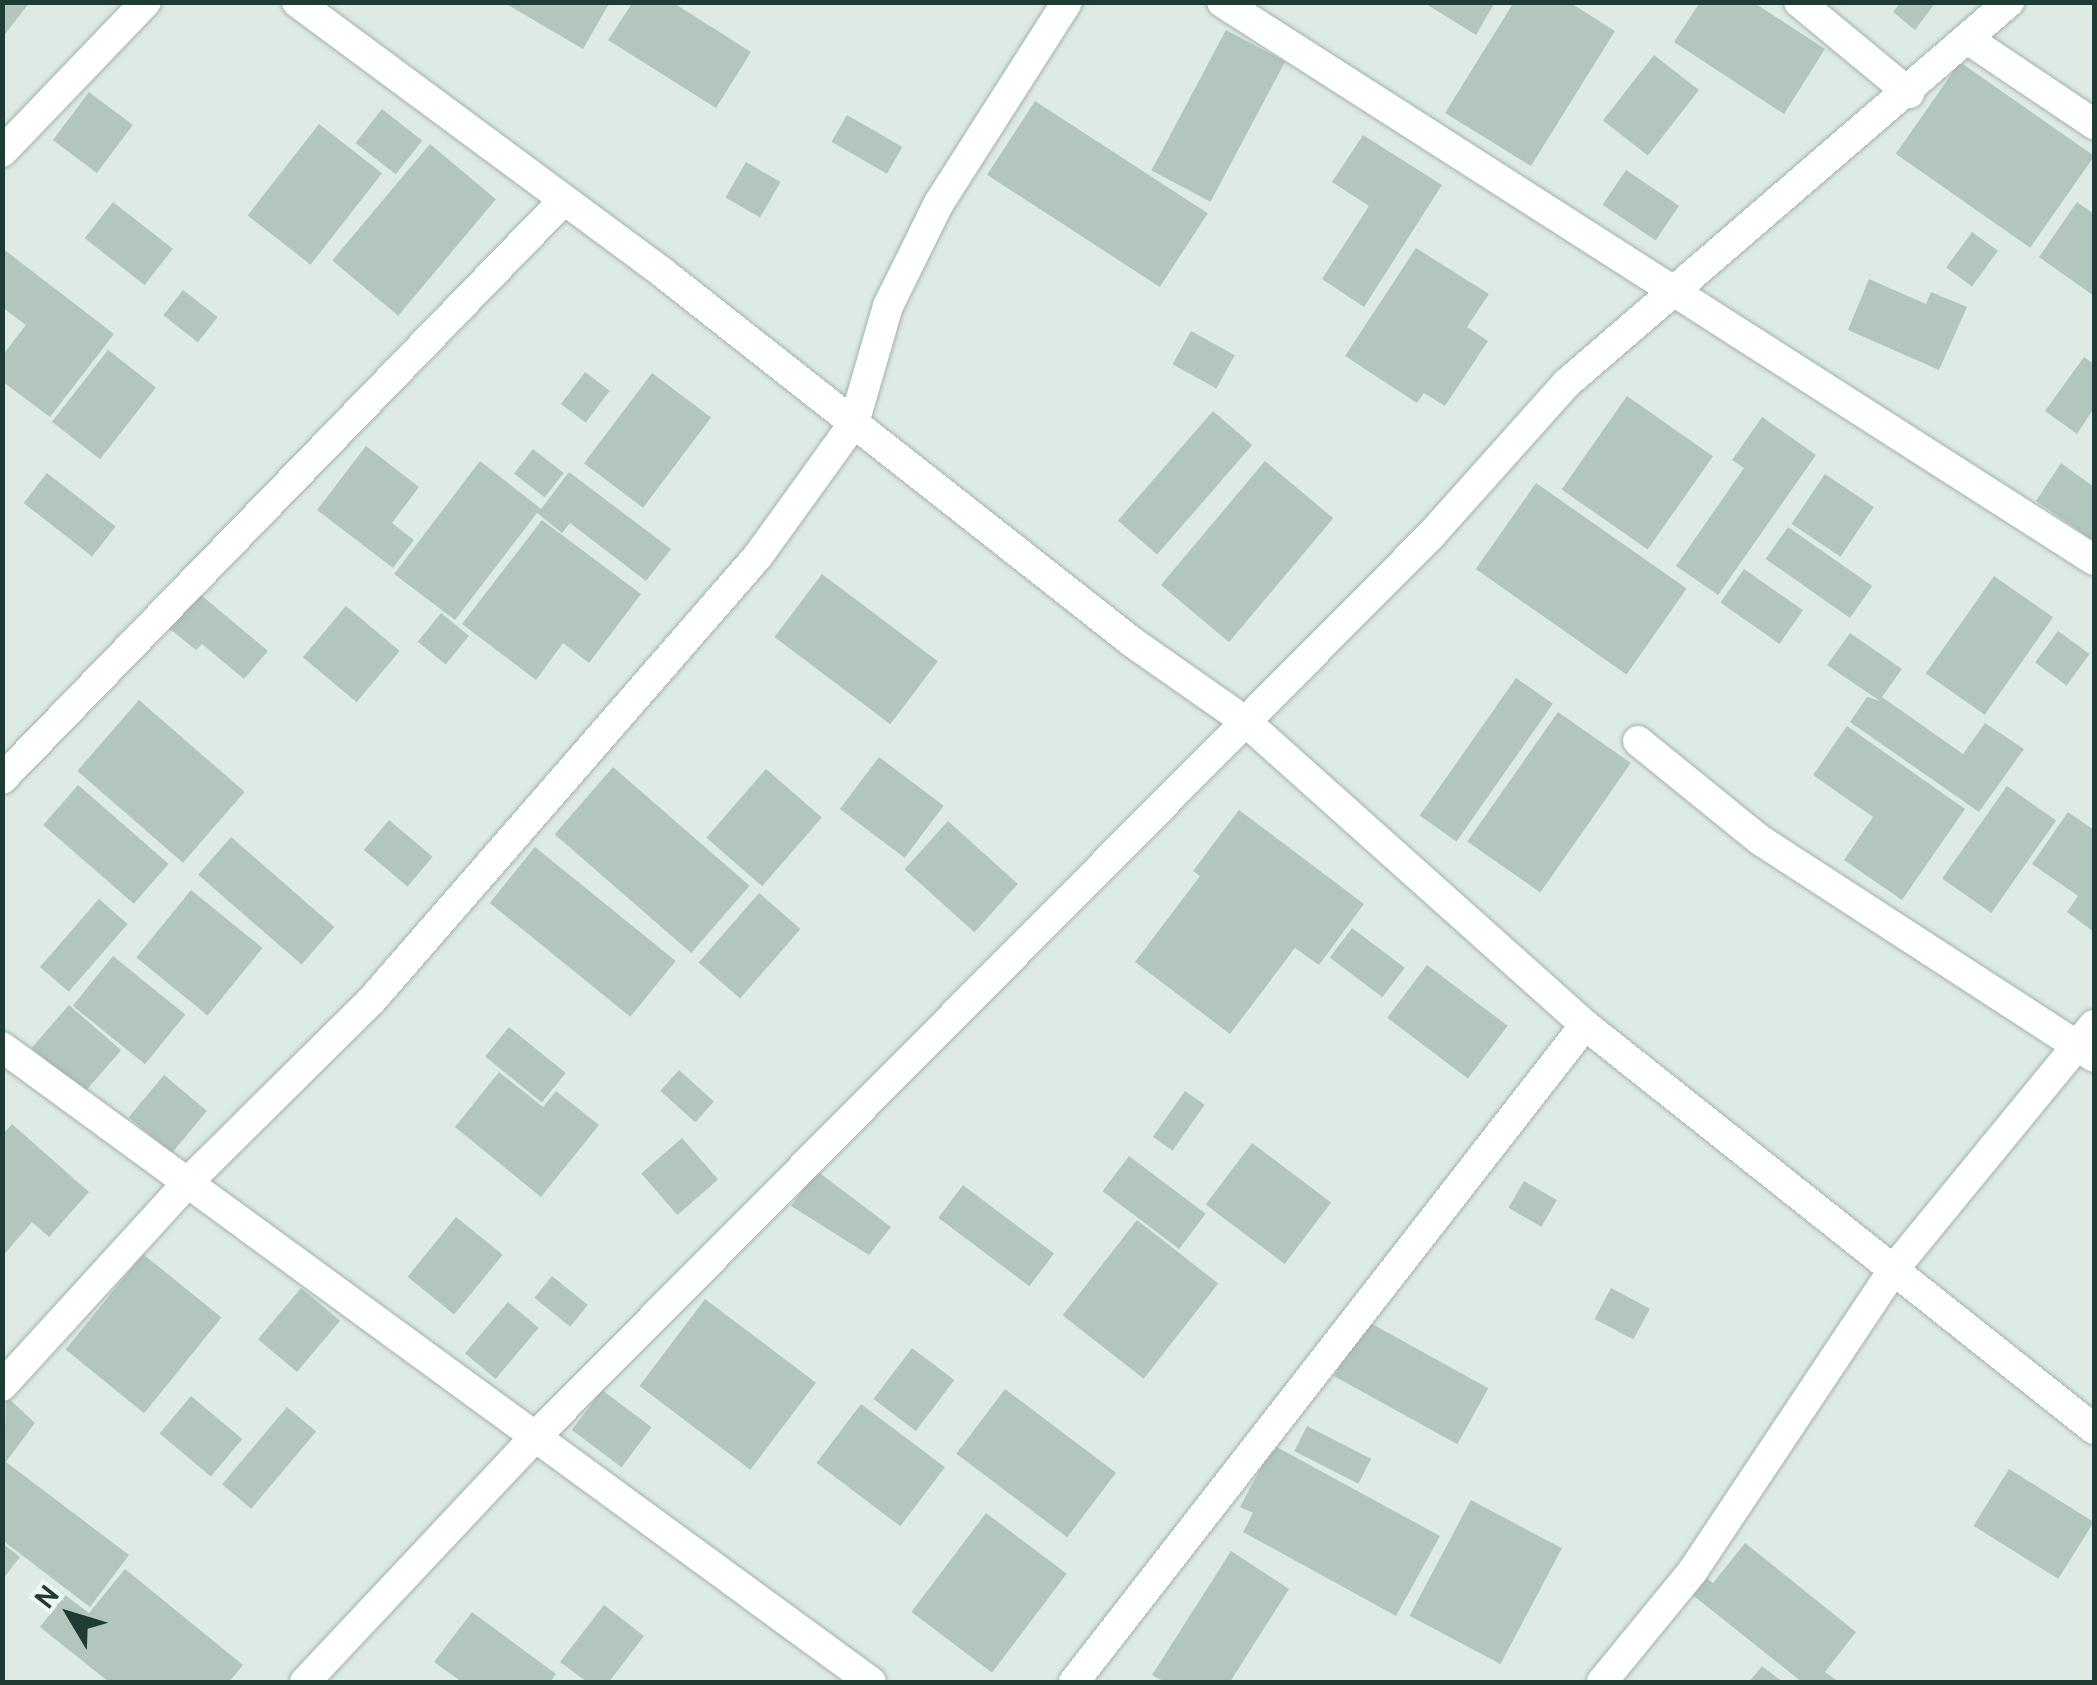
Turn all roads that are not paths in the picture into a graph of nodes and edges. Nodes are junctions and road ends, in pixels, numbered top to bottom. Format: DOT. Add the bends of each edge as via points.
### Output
graph roads {
  1 [pos="146,2"];
  2 [pos="297,2"];
  3 [pos="1066,2"];
  4 [pos="1222,2"];
  5 [pos="1799,2"];
  6 [pos="2009,2"];
  7 [pos="1969,40"];
  8 [pos="1909,93"];
  9 [pos="2094,124"];
  10 [pos="2,152"];
  11 [pos="561,203"];
  12 [pos="1668,291"];
  13 [pos="854,423"];
  14 [pos="2094,560"];
  15 [pos="1245,721"];
  16 [pos="1638,741"];
  17 [pos="2,779"];
  18 [pos="1586,1025"];
  19 [pos="2088,1042"];
  20 [pos="2,1047"];
  21 [pos="189,1181"];
  22 [pos="1894,1269"];
  23 [pos="2,1386"];
  24 [pos="2094,1429"];
  25 [pos="537,1435"];
  26 [pos="306,1682"];
  27 [pos="871,1682"];
  28 [pos="1074,1682"];
  29 [pos="1602,1682"];
  1 -- 10 [label="street"];
  2 -- 11 [label="street"];
  3 -- 13 [label="street" via="938,204 888,306"];
  4 -- 12 [label="street"];
  5 -- 8 [label="street"];
  6 -- 7 [label="street"];
  7 -- 8 [label="street"];
  7 -- 9 [label="street"];
  8 -- 12 [label="street"];
  11 -- 13 [label="street" via="663,273"];
  11 -- 17 [label="street"];
  12 -- 14 [label="street"];
  12 -- 15 [label="street" via="1567,383 1431,535"];
  13 -- 15 [label="street" via="1132,642"];
  13 -- 21 [label="street" via="758,556 547,802 371,1001"];
  15 -- 18 [label="street"];
  15 -- 25 [label="street"];
  16 -- 19 [label="street" via="1760,840"];
  18 -- 22 [label="street"];
  18 -- 28 [label="street"];
  19 -- 22 [label="street"];
  20 -- 21 [label="street"];
  21 -- 23 [label="street"];
  21 -- 25 [label="street"];
  22 -- 24 [label="street"];
  22 -- 29 [label="street" via="1692,1572"];
  25 -- 26 [label="street"];
  25 -- 27 [label="street"];
}
